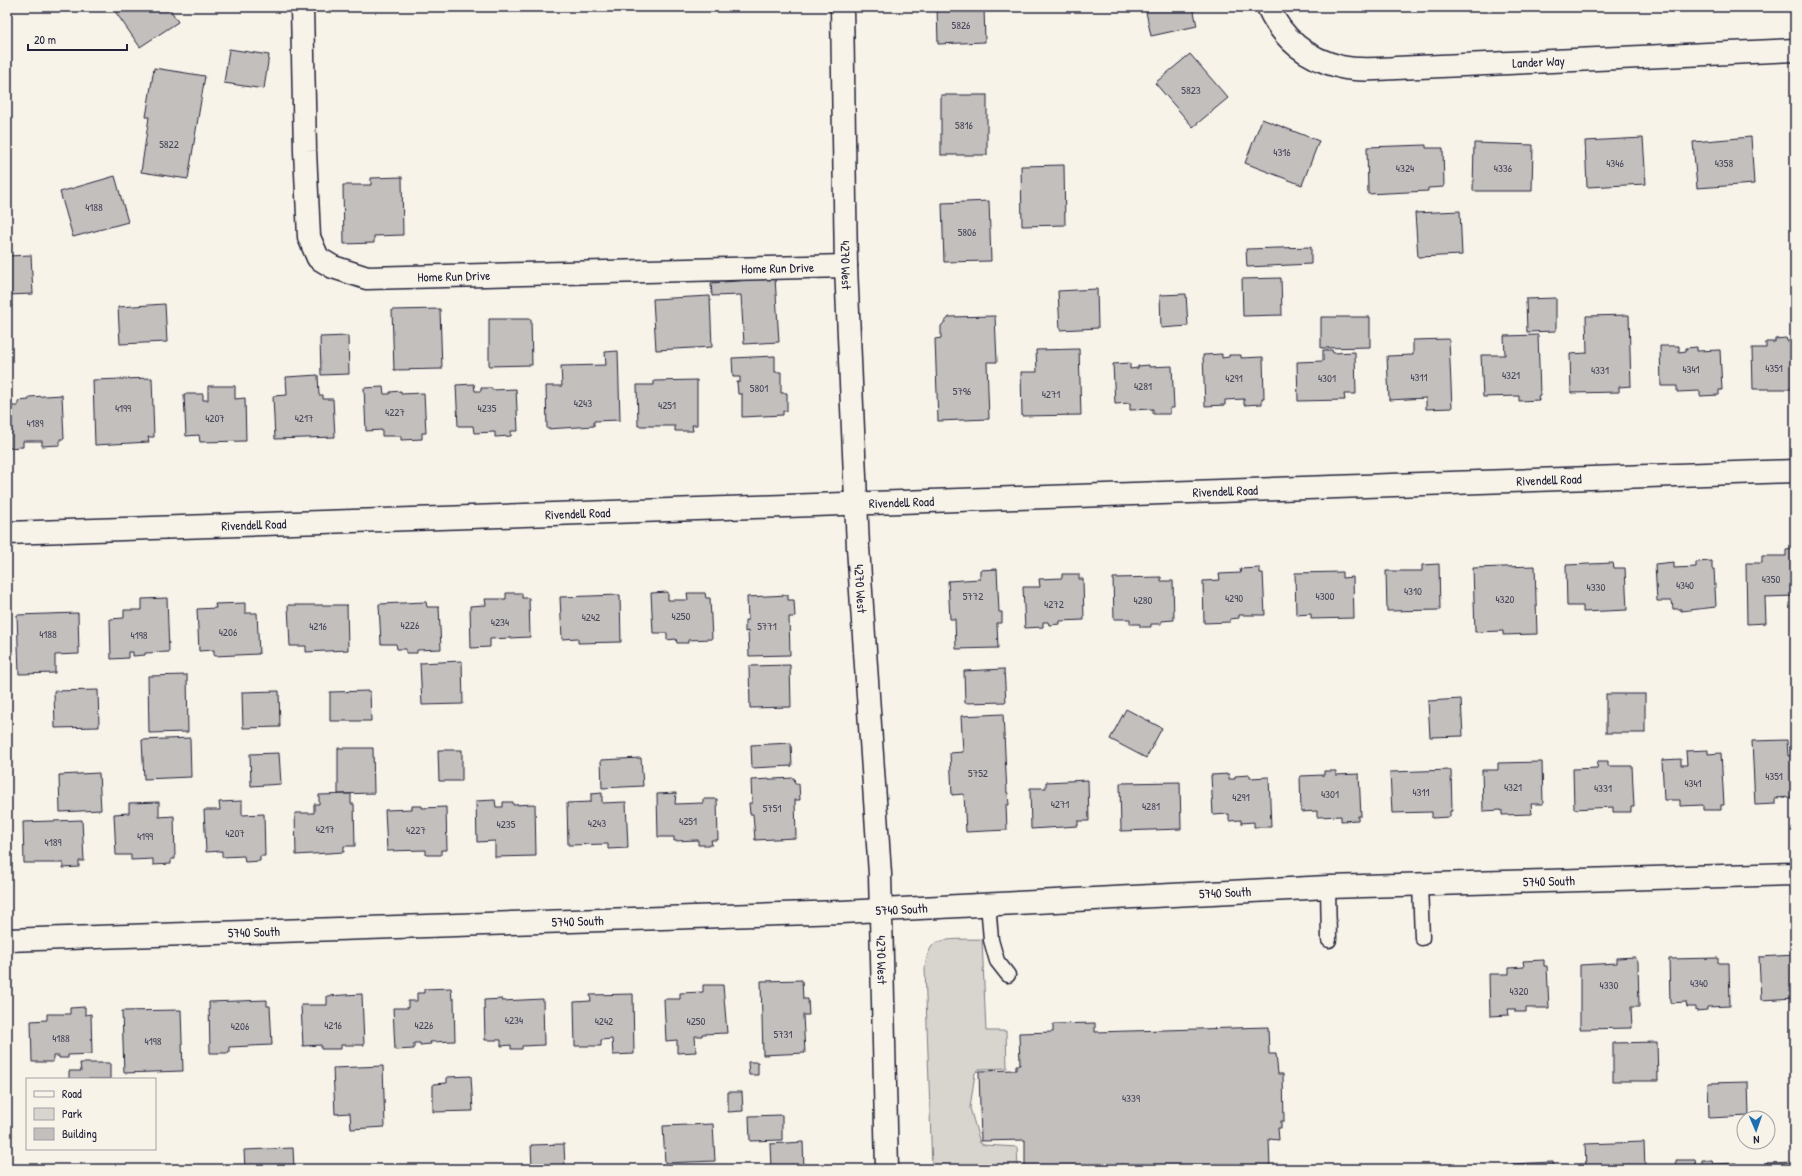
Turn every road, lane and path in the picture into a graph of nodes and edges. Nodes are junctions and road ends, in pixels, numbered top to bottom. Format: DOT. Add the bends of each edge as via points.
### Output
graph roads {
  1 [pos="302,7"];
  2 [pos="842,7"];
  3 [pos="1268,7"];
  4 [pos="1795,50"];
  5 [pos="846,266"];
  6 [pos="1795,471"];
  7 [pos="857,503"];
  8 [pos="7,533"];
  9 [pos="1795,874"];
  10 [pos="1420,884"];
  11 [pos="1328,887"];
  12 [pos="988,904"];
  13 [pos="881,910"];
  14 [pos="1422,938"];
  15 [pos="7,940"];
  16 [pos="1329,940"];
  17 [pos="1008,975"];
  18 [pos="888,1169"];
  1 -- 5 [label="street, Home Run Drive" via="309,237 318,258 334,267 367,278"];
  2 -- 5 [label="street, 4270 West"];
  3 -- 4 [label="street, Lander Way" via="1275,22 1289,40 1310,56 1341,67 1365,69"];
  5 -- 7 [label="street, 4270 West"];
  6 -- 7 [label="street, Rivendell Road"];
  7 -- 8 [label="street, Rivendell Road"];
  7 -- 13 [label="street, 4270 West"];
  9 -- 10 [label="street, 5740 South"];
  10 -- 11 [label="street, 5740 South"];
  10 -- 14 [label="lane"];
  11 -- 12 [label="street, 5740 South"];
  11 -- 16 [label="lane"];
  12 -- 13 [label="street, 5740 South"];
  12 -- 17 [label="lane" via="991,940 997,961"];
  13 -- 15 [label="street, 5740 South"];
  13 -- 18 [label="street, 4270 West"];
}
